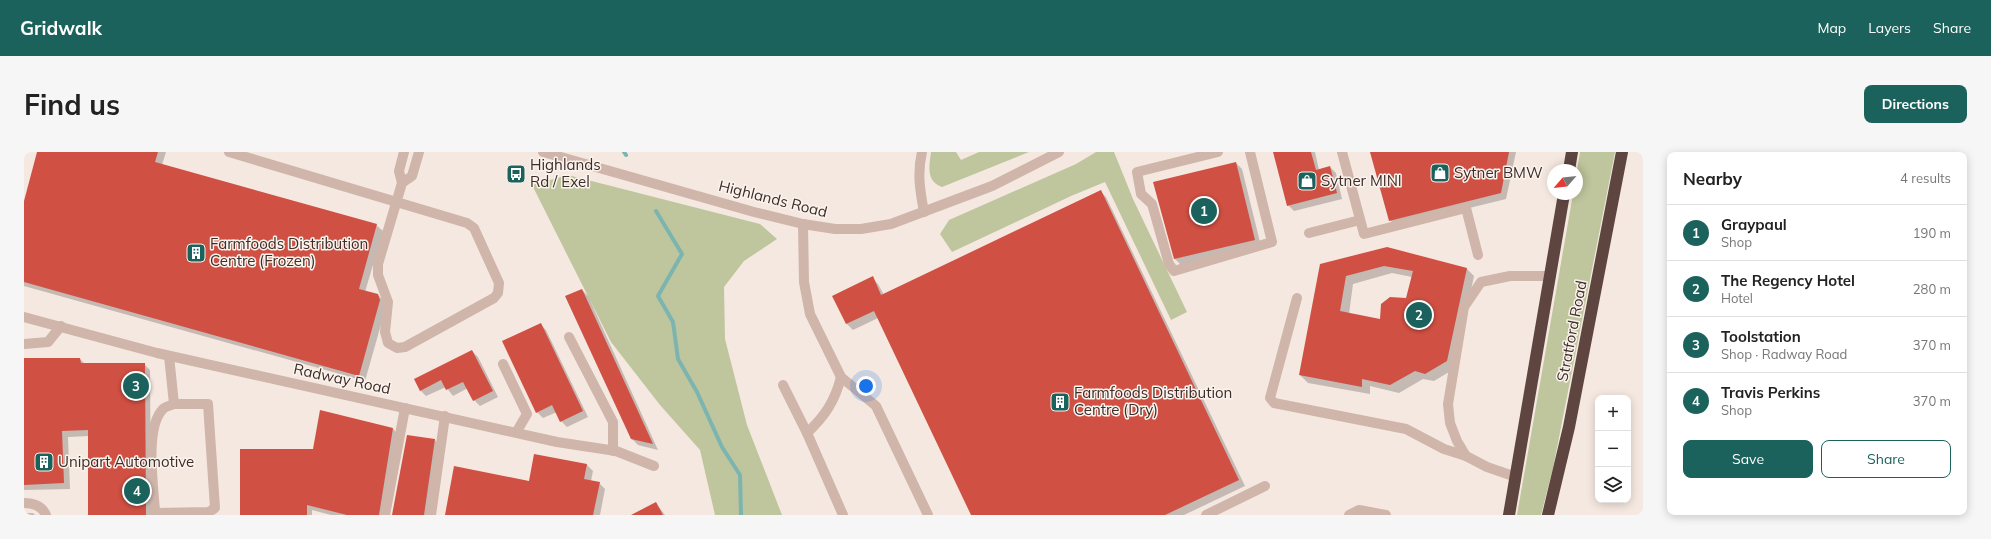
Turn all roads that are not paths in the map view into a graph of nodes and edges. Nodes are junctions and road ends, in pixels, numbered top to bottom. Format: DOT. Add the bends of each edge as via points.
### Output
graph roads {
  1 [pos="229,152"];
  2 [pos="404,152"];
  3 [pos="419,152"];
  4 [pos="543,152"];
  5 [pos="922,152"];
  6 [pos="1059,152"];
  7 [pos="1218,152"];
  8 [pos="1250,152"];
  9 [pos="1342,152"];
  10 [pos="1572,152"];
  11 [pos="1622,152"];
  12 [pos="1570,164"];
  13 [pos="402,183"];
  14 [pos="1563,200"];
  15 [pos="396,202"];
  16 [pos="924,212"];
  17 [pos="1360,220"];
  18 [pos="803,224"];
  19 [pos="1309,233"];
  20 [pos="1478,255"];
  21 [pos="1549,276"];
  22 [pos="1297,298"];
  23 [pos="24,317"];
  24 [pos="61,326"];
  25 [pos="569,337"];
  26 [pos="24,344"];
  27 [pos="169,356"];
  28 [pos="503,364"];
  29 [pos="841,377"];
  30 [pos="783,385"];
  31 [pos="174,404"];
  32 [pos="406,408"];
  33 [pos="445,416"];
  34 [pos="517,432"];
  35 [pos="807,433"];
  36 [pos="613,451"];
  37 [pos="1466,456"];
  38 [pos="654,466"];
  39 [pos="1516,477"];
  40 [pos="1265,486"];
  41 [pos="24,503"];
  42 [pos="46,515"];
  43 [pos="385,515"];
  44 [pos="431,515"];
  45 [pos="843,515"];
  46 [pos="928,515"];
  47 [pos="1206,515"];
  48 [pos="1349,515"];
  49 [pos="1386,515"];
  50 [pos="1509,515"];
  51 [pos="1548,515"];
  1 -- 15 [label="street"];
  2 -- 13 [label="street" via="398,171"];
  3 -- 13 [label="street" via="412,176"];
  4 -- 18 [label="street, Highlands Road"];
  5 -- 16 [label="street" via="918,185"];
  6 -- 16 [label="street, Highlands Road" via="992,186"];
  7 -- 8 [label="street" via="1137,172 1141,194 1152,204 1169,264 1174,271 1272,242"];
  9 -- 17 [label="street"];
  10 -- 12 [label="highway"];
  11 -- 51 [label="highway, Stratford Road" via="1569,427"];
  13 -- 15 [label="street"];
  14 -- 21 [label="highway, Stratford Road"];
  15 -- 15 [label="street" via="378,264 378,275 388,302 384,332 388,343 396,348 405,347 494,298 498,293 499,283 474,228 467,223"];
  16 -- 18 [label="street, Highlands Road" via="891,224 861,229 835,229"];
  17 -- 19 [label="street"];
  17 -- 20 [label="street" via="1364,234 1466,208"];
  18 -- 29 [label="street" via="804,282 810,314"];
  21 -- 37 [label="street" via="1510,276 1481,282 1464,307 1448,404 1450,424"];
  21 -- 39 [label="highway, Stratford Road"];
  22 -- 37 [label="street" via="1270,398 1274,403 1406,429 1444,449"];
  23 -- 24 [label="street, Radway Road"];
  24 -- 26 [label="street" via="48,342"];
  24 -- 27 [label="street, Radway Road"];
  25 -- 36 [label="street" via="613,422"];
  27 -- 31 [label="street"];
  27 -- 32 [label="street, Radway Road"];
  28 -- 34 [label="street" via="527,414"];
  29 -- 35 [label="street" via="836,396 820,421"];
  29 -- 46 [label="street" via="876,406"];
  30 -- 35 [label="street"];
  31 -- 31 [label="street" via="208,404 215,508 209,512 155,513 151,441 154,426 163,410"];
  32 -- 33 [label="street, Radway Road"];
  32 -- 43 [label="street"];
  33 -- 34 [label="street, Radway Road"];
  33 -- 44 [label="street"];
  34 -- 36 [label="street, Radway Road" via="557,442"];
  35 -- 45 [label="street"];
  36 -- 38 [label="street, Radway Road"];
  37 -- 39 [label="street" via="1487,467"];
  39 -- 50 [label="highway, Stratford Road"];
  40 -- 47 [label="street"];
  41 -- 42 [label="street" via="31,503 43,509"];
  48 -- 49 [label="street" via="1359,510"];
}
